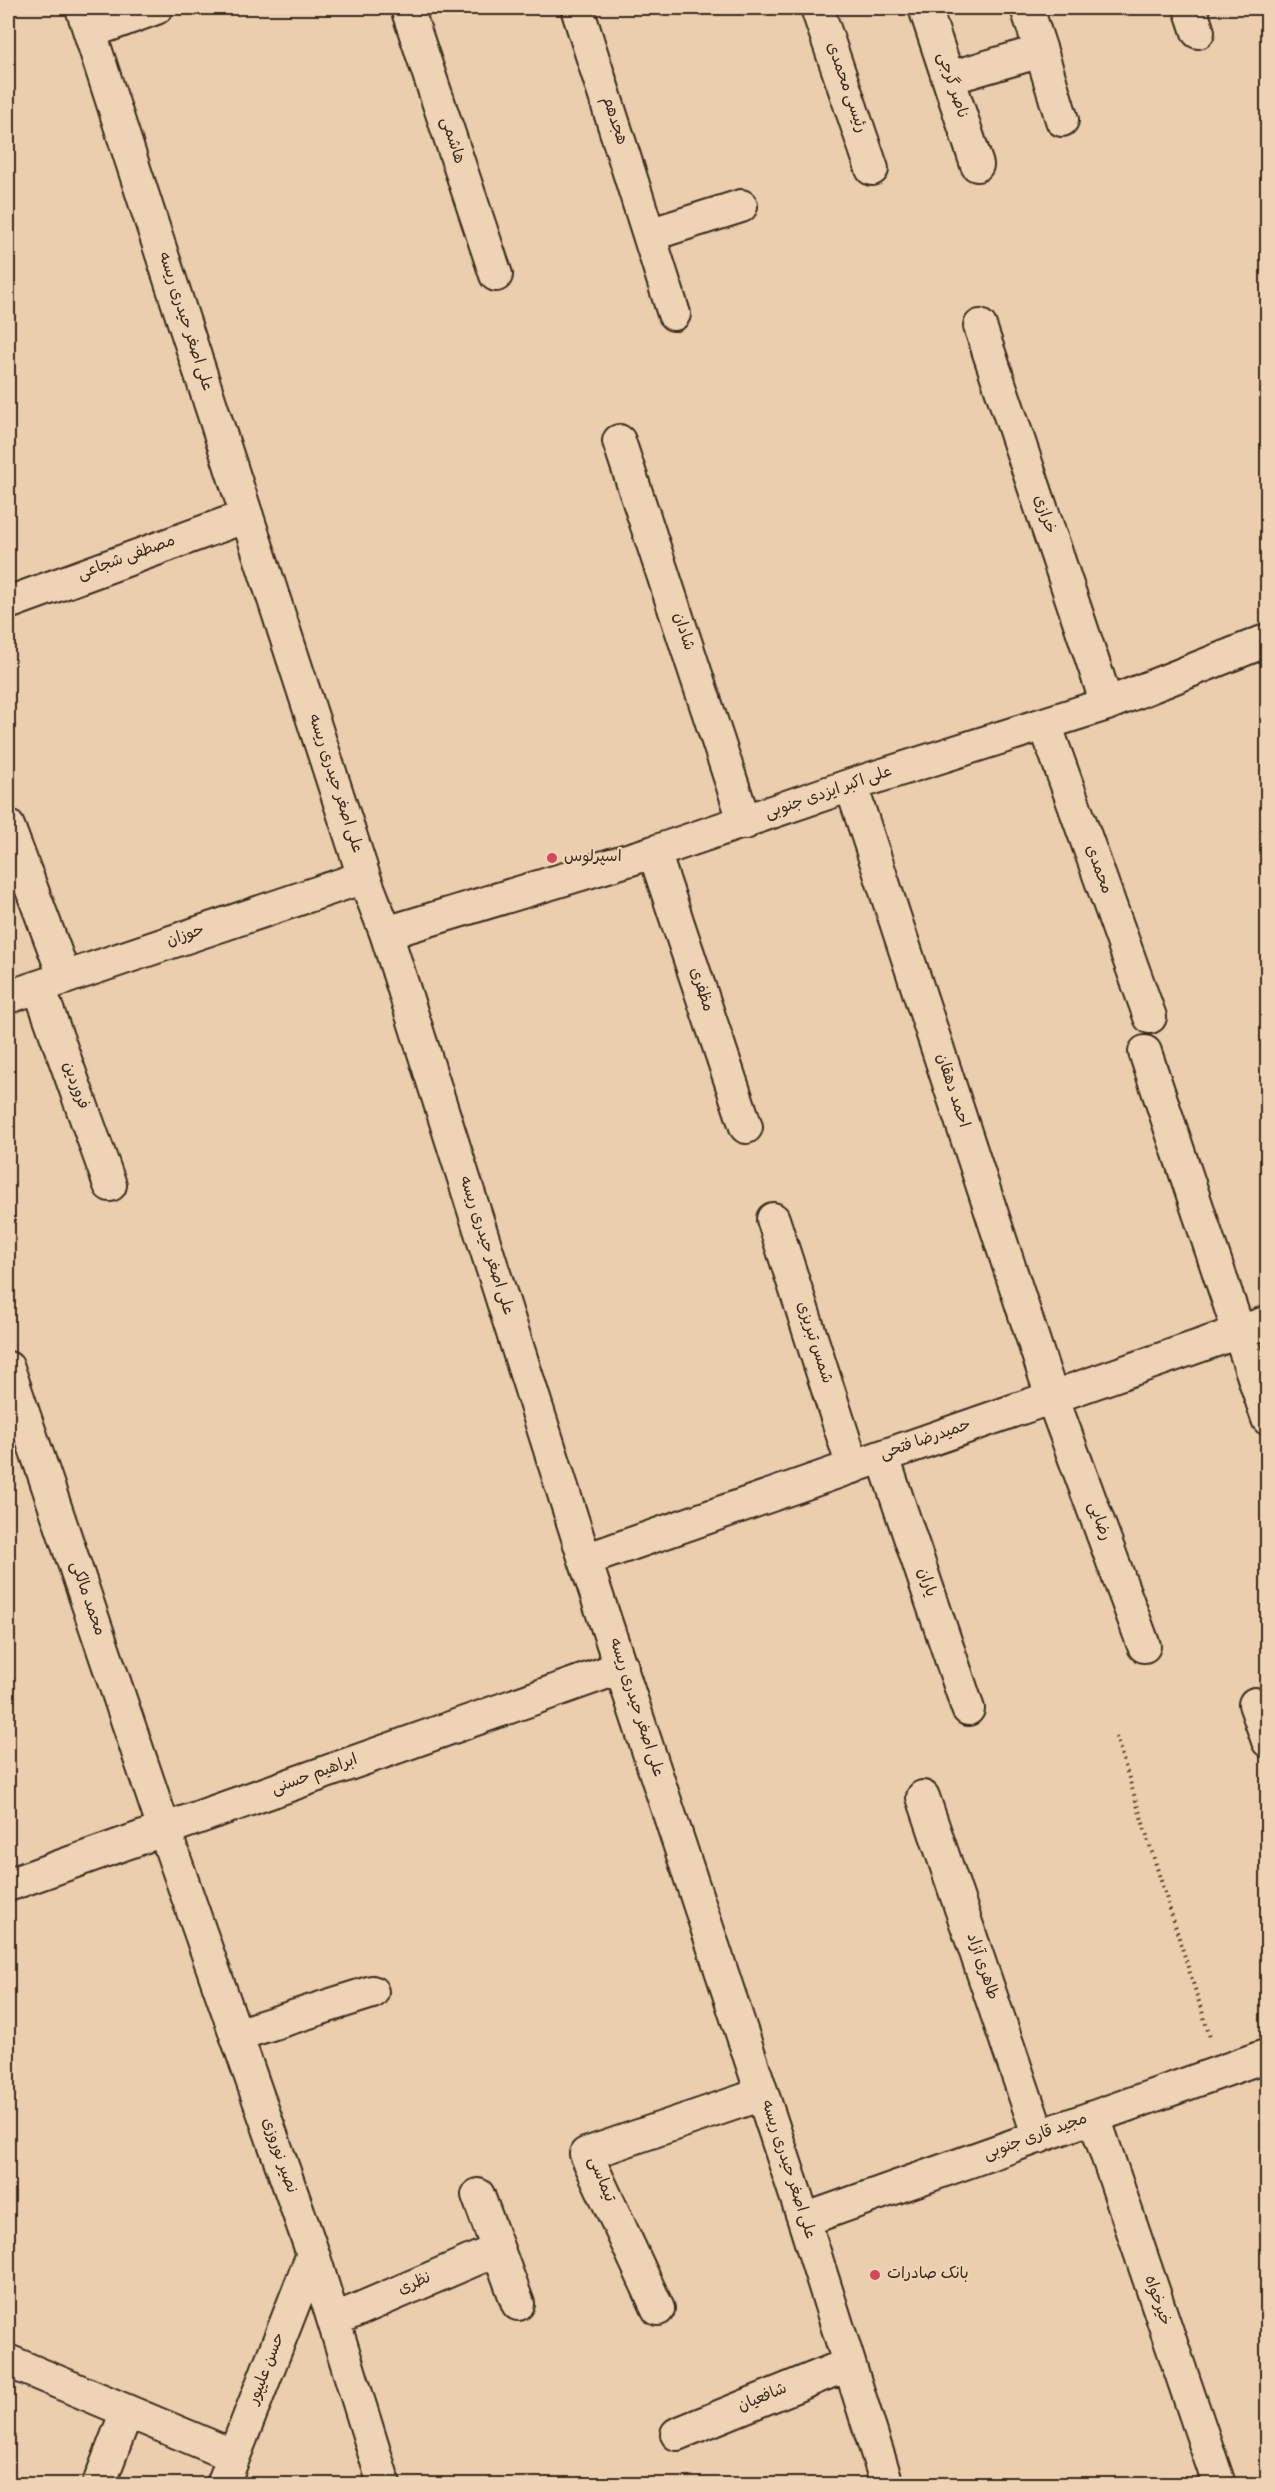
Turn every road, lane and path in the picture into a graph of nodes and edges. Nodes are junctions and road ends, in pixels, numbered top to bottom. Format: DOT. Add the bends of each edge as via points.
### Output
graph roads {
  1 [pos="156,8"];
  2 [pos="407,8"];
  3 [pos="577,8"];
  4 [pos="817,8"];
  5 [pos="926,8"];
  6 [pos="1027,8"];
  7 [pos="86,20"];
  8 [pos="1041,51"];
  9 [pos="949,78"];
  10 [pos="1062,120"];
  11 [pos="977,165"];
  12 [pos="872,169"];
  13 [pos="741,206"];
  14 [pos="649,235"];
  15 [pos="496,275"];
  16 [pos="674,314"];
  17 [pos="980,326"];
  18 [pos="619,441"];
  19 [pos="247,516"];
  20 [pos="8,603"];
  21 [pos="1268,640"];
  22 [pos="1107,704"];
  23 [pos="1046,724"];
  24 [pos="851,785"];
  25 [pos="745,823"];
  26 [pos="8,825"];
  27 [pos="654,852"];
  28 [pos="364,878"];
  29 [pos="386,933"];
  30 [pos="52,982"];
  31 [pos="8,998"];
  32 [pos="1149,1017"];
  33 [pos="1144,1053"];
  34 [pos="746,1127"];
  35 [pos="110,1185"];
  36 [pos="773,1219"];
  37 [pos="1253,1327"];
  38 [pos="8,1368"];
  39 [pos="1052,1397"];
  40 [pos="1268,1419"];
  41 [pos="883,1457"];
  42 [pos="853,1467"];
  43 [pos="585,1560"];
  44 [pos="1144,1646"];
  45 [pos="622,1667"];
  46 [pos="1255,1704"];
  47 [pos="968,1709"];
  48 [pos="1116,1737"];
  49 [pos="1268,1741"];
  50 [pos="924,1797"];
  51 [pos="164,1829"];
  52 [pos="8,1885"];
  53 [pos="372,1992"];
  54 [pos="236,2035"];
  55 [pos="1268,2055"];
  56 [pos="1221,2072"];
  57 [pos="762,2094"];
  58 [pos="1094,2117"];
  59 [pos="1039,2137"];
  60 [pos="478,2195"];
  61 [pos="804,2220"];
  62 [pos="497,2250"];
  63 [pos="313,2254"];
  64 [pos="518,2304"];
  65 [pos="658,2309"];
  66 [pos="334,2320"];
  67 [pos="8,2361"];
  68 [pos="849,2364"];
  69 [pos="127,2411"];
  70 [pos="677,2434"];
  71 [pos="229,2470"];
  72 [pos="99,2484"];
  73 [pos="384,2484"];
  74 [pos="887,2484"];
  75 [pos="1219,2484"];
  1 -- 7 [label="street"];
  2 -- 15 [label="street, هاشمی"];
  3 -- 14 [label="street, هجدهم"];
  4 -- 12 [label="street, رئیسی محمدی"];
  5 -- 9 [label="street, ناصر گرجی"];
  6 -- 8 [label="street"];
  7 -- 19 [label="street, علی اصغر حیدری ریسه"];
  8 -- 9 [label="street"];
  8 -- 10 [label="street"];
  9 -- 11 [label="street, ناصر گرجی"];
  13 -- 14 [label="street"];
  14 -- 16 [label="street, هجدهم"];
  17 -- 22 [label="street, خرازی"];
  18 -- 25 [label="street, شادان"];
  19 -- 20 [label="street, مصطفی شجاعی"];
  19 -- 28 [label="street, علی اصغر حیدری ریسه"];
  21 -- 22 [label="street, علی اکبر ایزدی جنوبی"];
  22 -- 23 [label="street, علی اکبر ایزدی جنوبی"];
  23 -- 24 [label="street, علی اکبر ایزدی جنوبی"];
  23 -- 32 [label="street, محمدی"];
  24 -- 25 [label="street, علی اکبر ایزدی جنوبی"];
  24 -- 39 [label="street, احمد دهقان"];
  25 -- 27 [label="street, علی اکبر ایزدی جنوبی"];
  26 -- 30 [label="street, فروردین"];
  27 -- 29 [label="street, علی اکبر ایزدی جنوبی"];
  27 -- 34 [label="street, مظفری"];
  28 -- 29 [label="street, علی اصغر حیدری ریسه"];
  28 -- 30 [label="street, حوزان"];
  29 -- 43 [label="street, علی اصغر حیدری ریسه"];
  30 -- 31 [label="street, حوزان"];
  30 -- 35 [label="street, فروردین"];
  33 -- 37 [label="street"];
  36 -- 42 [label="street, شمس تبریزی"];
  37 -- 39 [label="street, حمیدرضا فتحی"];
  37 -- 40 [label="street"];
  38 -- 51 [label="street, محمد مالکی"];
  39 -- 41 [label="street, حمیدرضا فتحی"];
  39 -- 44 [label="street, رضایی"];
  41 -- 42 [label="street, حمیدرضا فتحی"];
  41 -- 47 [label="street, یاران"];
  42 -- 43 [label="street, حمیدرضا فتحی"];
  43 -- 45 [label="street, علی اصغر حیدری ریسه"];
  45 -- 51 [label="street, ابراهیم حسنی"];
  45 -- 57 [label="street, علی اصغر حیدری ریسه"];
  46 -- 49 [label="street"];
  48 -- 56 [label="path"];
  50 -- 59 [label="street, طاهری آزاد"];
  51 -- 52 [label="street, ابراهیم حسنی"];
  51 -- 54 [label="street, نصیر نوروزی"];
  53 -- 54 [label="street"];
  54 -- 63 [label="street, نصیر نوروزی"];
  55 -- 56 [label="street, مجید قاری جنوبی"];
  56 -- 58 [label="street, مجید قاری جنوبی"];
  57 -- 61 [label="street, علی اصغر حیدری ریسه"];
  57 -- 65 [label="street, تیماسی" via="586,2154"];
  58 -- 59 [label="street, مجید قاری جنوبی"];
  58 -- 75 [label="street, خیرخواه"];
  59 -- 61 [label="street, مجید قاری جنوبی"];
  60 -- 62 [label="street"];
  61 -- 68 [label="street, علی اصغر حیدری ریسه"];
  62 -- 64 [label="street"];
  62 -- 66 [label="street, نظری"];
  63 -- 66 [label="street, نصیر نوروزی"];
  63 -- 71 [label="street, حسن علیپور"];
  66 -- 73 [label="street, نصیر نوروزی"];
  67 -- 69 [label="street"];
  68 -- 70 [label="street, شافعیان"];
  68 -- 74 [label="street, علی اصغر حیدری ریسه"];
  69 -- 71 [label="street"];
  69 -- 72 [label="street"];
}
